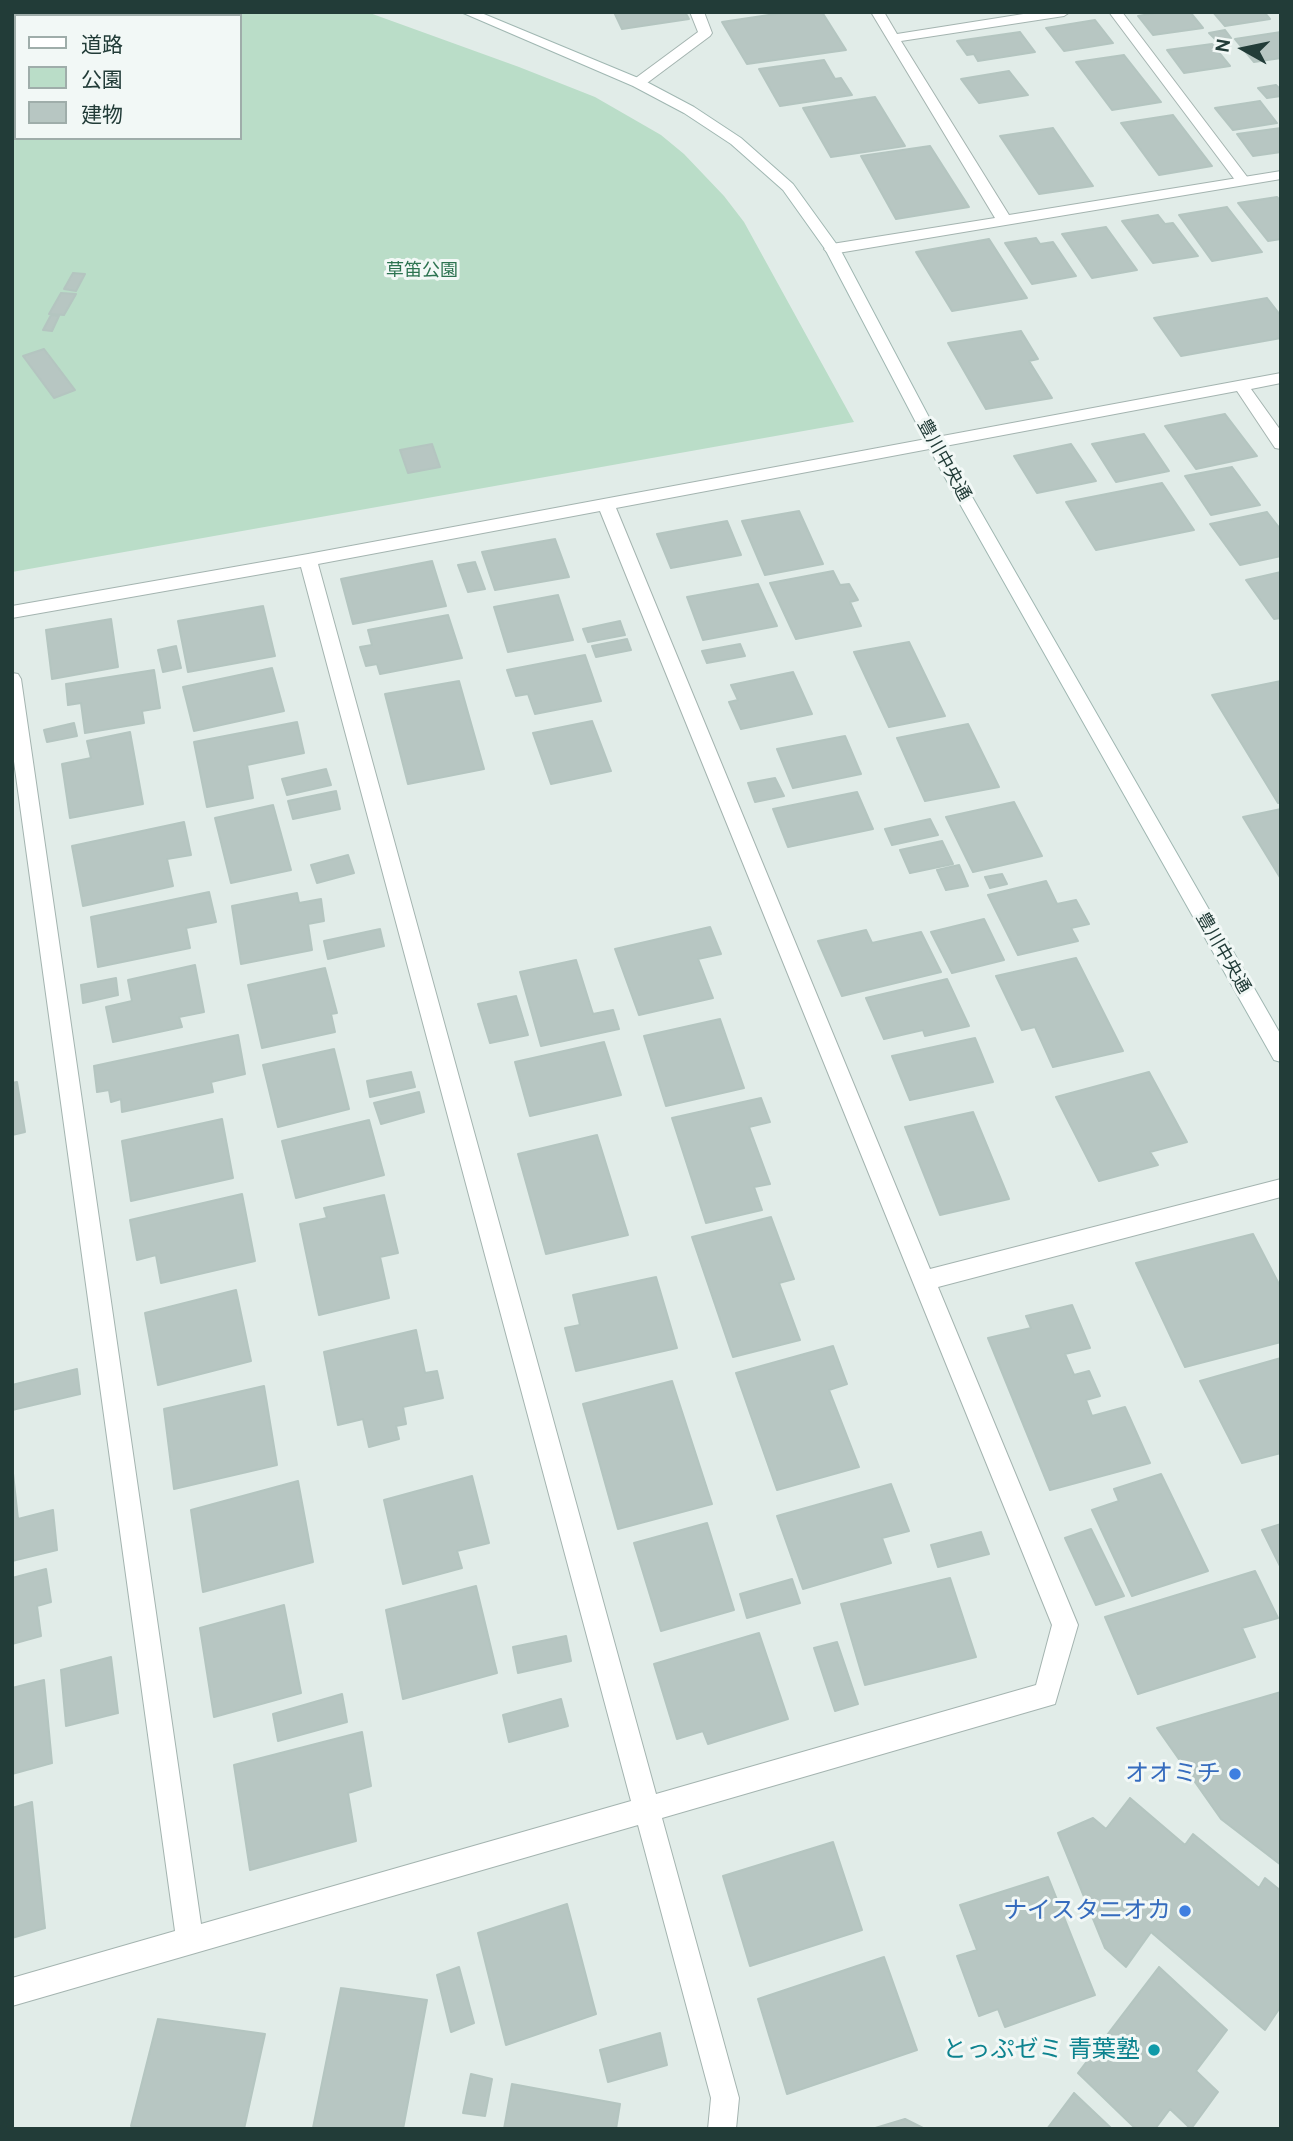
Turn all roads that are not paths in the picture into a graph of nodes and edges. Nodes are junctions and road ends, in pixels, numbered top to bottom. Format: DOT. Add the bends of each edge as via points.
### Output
graph roads {
  1 [pos="467,12"];
  2 [pos="697,12"];
  3 [pos="877,12"];
  4 [pos="1064,12"];
  5 [pos="1115,12"];
  6 [pos="894,38"];
  7 [pos="638,83"];
  8 [pos="1281,175"];
  9 [pos="1243,181"];
  10 [pos="1004,220"];
  11 [pos="832,249"];
  12 [pos="1281,378"];
  13 [pos="1241,386"];
  14 [pos="934,442"];
  15 [pos="1281,444"];
  16 [pos="606,505"];
  17 [pos="309,560"];
  18 [pos="12,612"];
  19 [pos="12,678"];
  20 [pos="1281,1054"];
  21 [pos="1281,1188"];
  22 [pos="924,1281"];
  23 [pos="649,1809"];
  24 [pos="190,1941"];
  25 [pos="12,1992"];
  26 [pos="722,2129"];
  1 -- 7 [label="street, 豊川中央通"];
  2 -- 7 [label="street" via="705,33"];
  3 -- 6 [label="street"];
  4 -- 6 [label="street"];
  5 -- 9 [label="street"];
  6 -- 10 [label="street"];
  7 -- 11 [label="street, 豊川中央通" via="689,110 771,169"];
  8 -- 9 [label="street"];
  9 -- 10 [label="street"];
  10 -- 11 [label="street"];
  11 -- 14 [label="street, 豊川中央通"];
  12 -- 13 [label="street"];
  13 -- 14 [label="street"];
  13 -- 15 [label="street"];
  14 -- 16 [label="street"];
  14 -- 20 [label="street, 豊川中央通"];
  16 -- 17 [label="street"];
  16 -- 22 [label="street"];
  17 -- 18 [label="street"];
  17 -- 23 [label="street"];
  19 -- 24 [label="street"];
  21 -- 22 [label="street"];
  22 -- 23 [label="street" via="1065,1625 1046,1695"];
  23 -- 24 [label="street"];
  23 -- 26 [label="street" via="725,2098"];
  24 -- 25 [label="street"];
}
